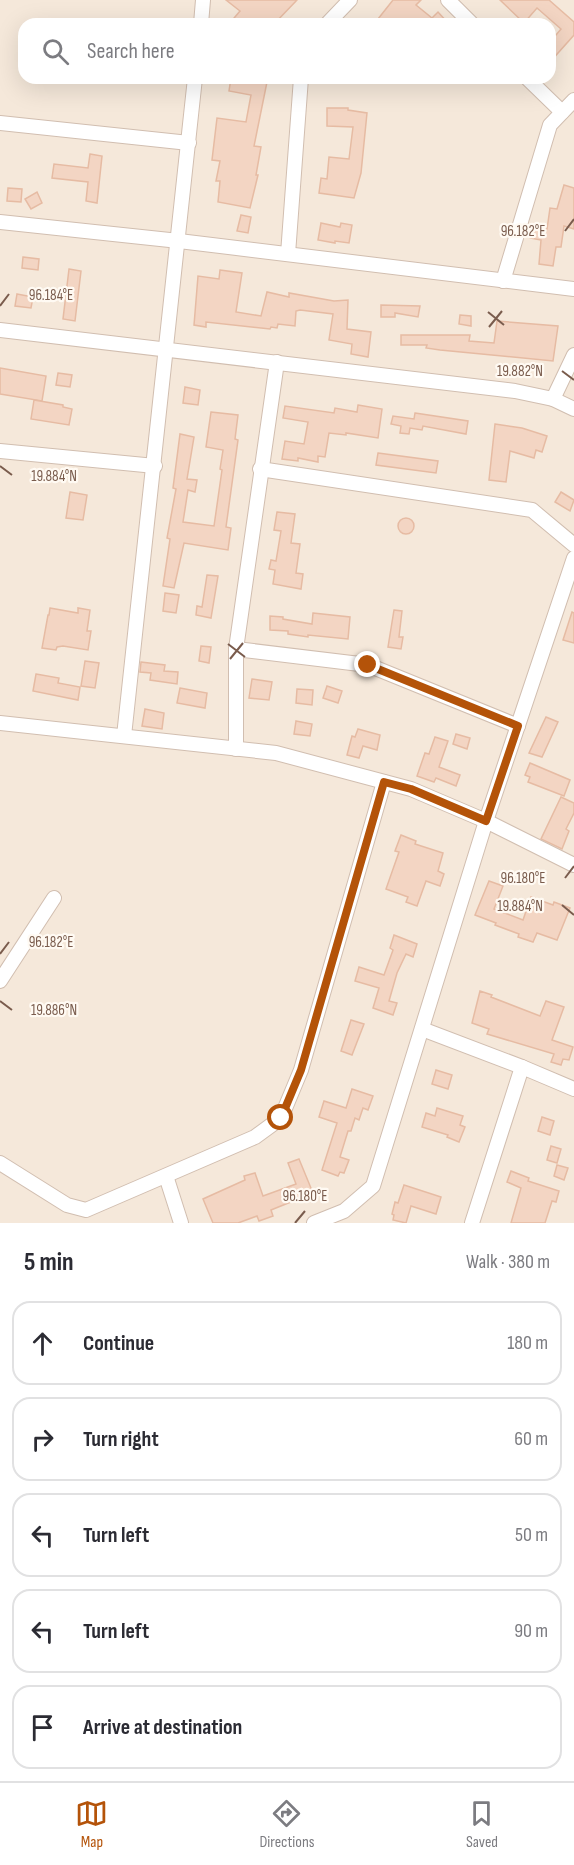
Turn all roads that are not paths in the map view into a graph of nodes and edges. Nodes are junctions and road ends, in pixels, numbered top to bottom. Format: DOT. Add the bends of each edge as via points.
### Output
graph roads {
  1 [pos="203,0"];
  2 [pos="350,0"];
  3 [pos="448,0"];
  4 [pos="202,18"];
  5 [pos="333,18"];
  6 [pos="466,18"];
  7 [pos="194,84"];
  8 [pos="301,84"];
  9 [pos="533,84"];
  10 [pos="574,100"];
  11 [pos="562,112"];
  12 [pos="0,123"];
  13 [pos="189,143"];
  14 [pos="0,222"];
  15 [pos="179,241"];
  16 [pos="288,254"];
  17 [pos="503,281"];
  18 [pos="574,290"];
  19 [pos="0,330"];
  20 [pos="168,349"];
  21 [pos="574,355"];
  22 [pos="277,362"];
  23 [pos="554,399"];
  24 [pos="574,410"];
  25 [pos="0,451"];
  26 [pos="155,466"];
  27 [pos="260,469"];
  28 [pos="574,545"];
  29 [pos="574,558"];
  30 [pos="236,649"];
  31 [pos="0,723"];
  32 [pos="518,726"];
  33 [pos="124,736"];
  34 [pos="236,749"];
  35 [pos="384,782"];
  36 [pos="486,821"];
  37 [pos="574,864"];
  38 [pos="54,898"];
  39 [pos="0,981"];
  40 [pos="422,1029"];
  41 [pos="522,1066"];
  42 [pos="574,1089"];
  43 [pos="0,1163"];
  44 [pos="166,1176"];
  45 [pos="181,1223"];
  46 [pos="314,1223"];
  47 [pos="472,1223"];
  1 -- 4 [label="street"];
  2 -- 5 [label="street"];
  3 -- 6 [label="street"];
  7 -- 13 [label="street"];
  8 -- 16 [label="street"];
  9 -- 11 [label="street"];
  10 -- 11 [label="street"];
  11 -- 17 [label="street" via="550,124"];
  12 -- 13 [label="street"];
  13 -- 15 [label="street"];
  14 -- 15 [label="street"];
  15 -- 16 [label="street"];
  15 -- 20 [label="street"];
  16 -- 17 [label="street"];
  17 -- 18 [label="street"];
  19 -- 20 [label="street"];
  20 -- 22 [label="street"];
  20 -- 26 [label="street"];
  21 -- 23 [label="street"];
  22 -- 23 [label="street"];
  22 -- 27 [label="street"];
  23 -- 24 [label="street"];
  25 -- 26 [label="street"];
  26 -- 33 [label="street"];
  27 -- 28 [label="street" via="532,510"];
  27 -- 30 [label="street"];
  29 -- 32 [label="street"];
  30 -- 32 [label="street" via="368,665"];
  30 -- 34 [label="street"];
  31 -- 33 [label="street"];
  32 -- 36 [label="street"];
  33 -- 34 [label="street"];
  34 -- 35 [label="street" via="276,753"];
  35 -- 36 [label="street" via="411,789"];
  35 -- 44 [label="street" via="301,1070 281,1118 255,1137"];
  36 -- 37 [label="street"];
  36 -- 40 [label="street"];
  38 -- 39 [label="street"];
  40 -- 41 [label="street"];
  40 -- 46 [label="street" via="373,1186 344,1211"];
  41 -- 42 [label="street"];
  41 -- 47 [label="street"];
  43 -- 44 [label="street" via="67,1205 86,1210"];
  44 -- 45 [label="street"];
}
